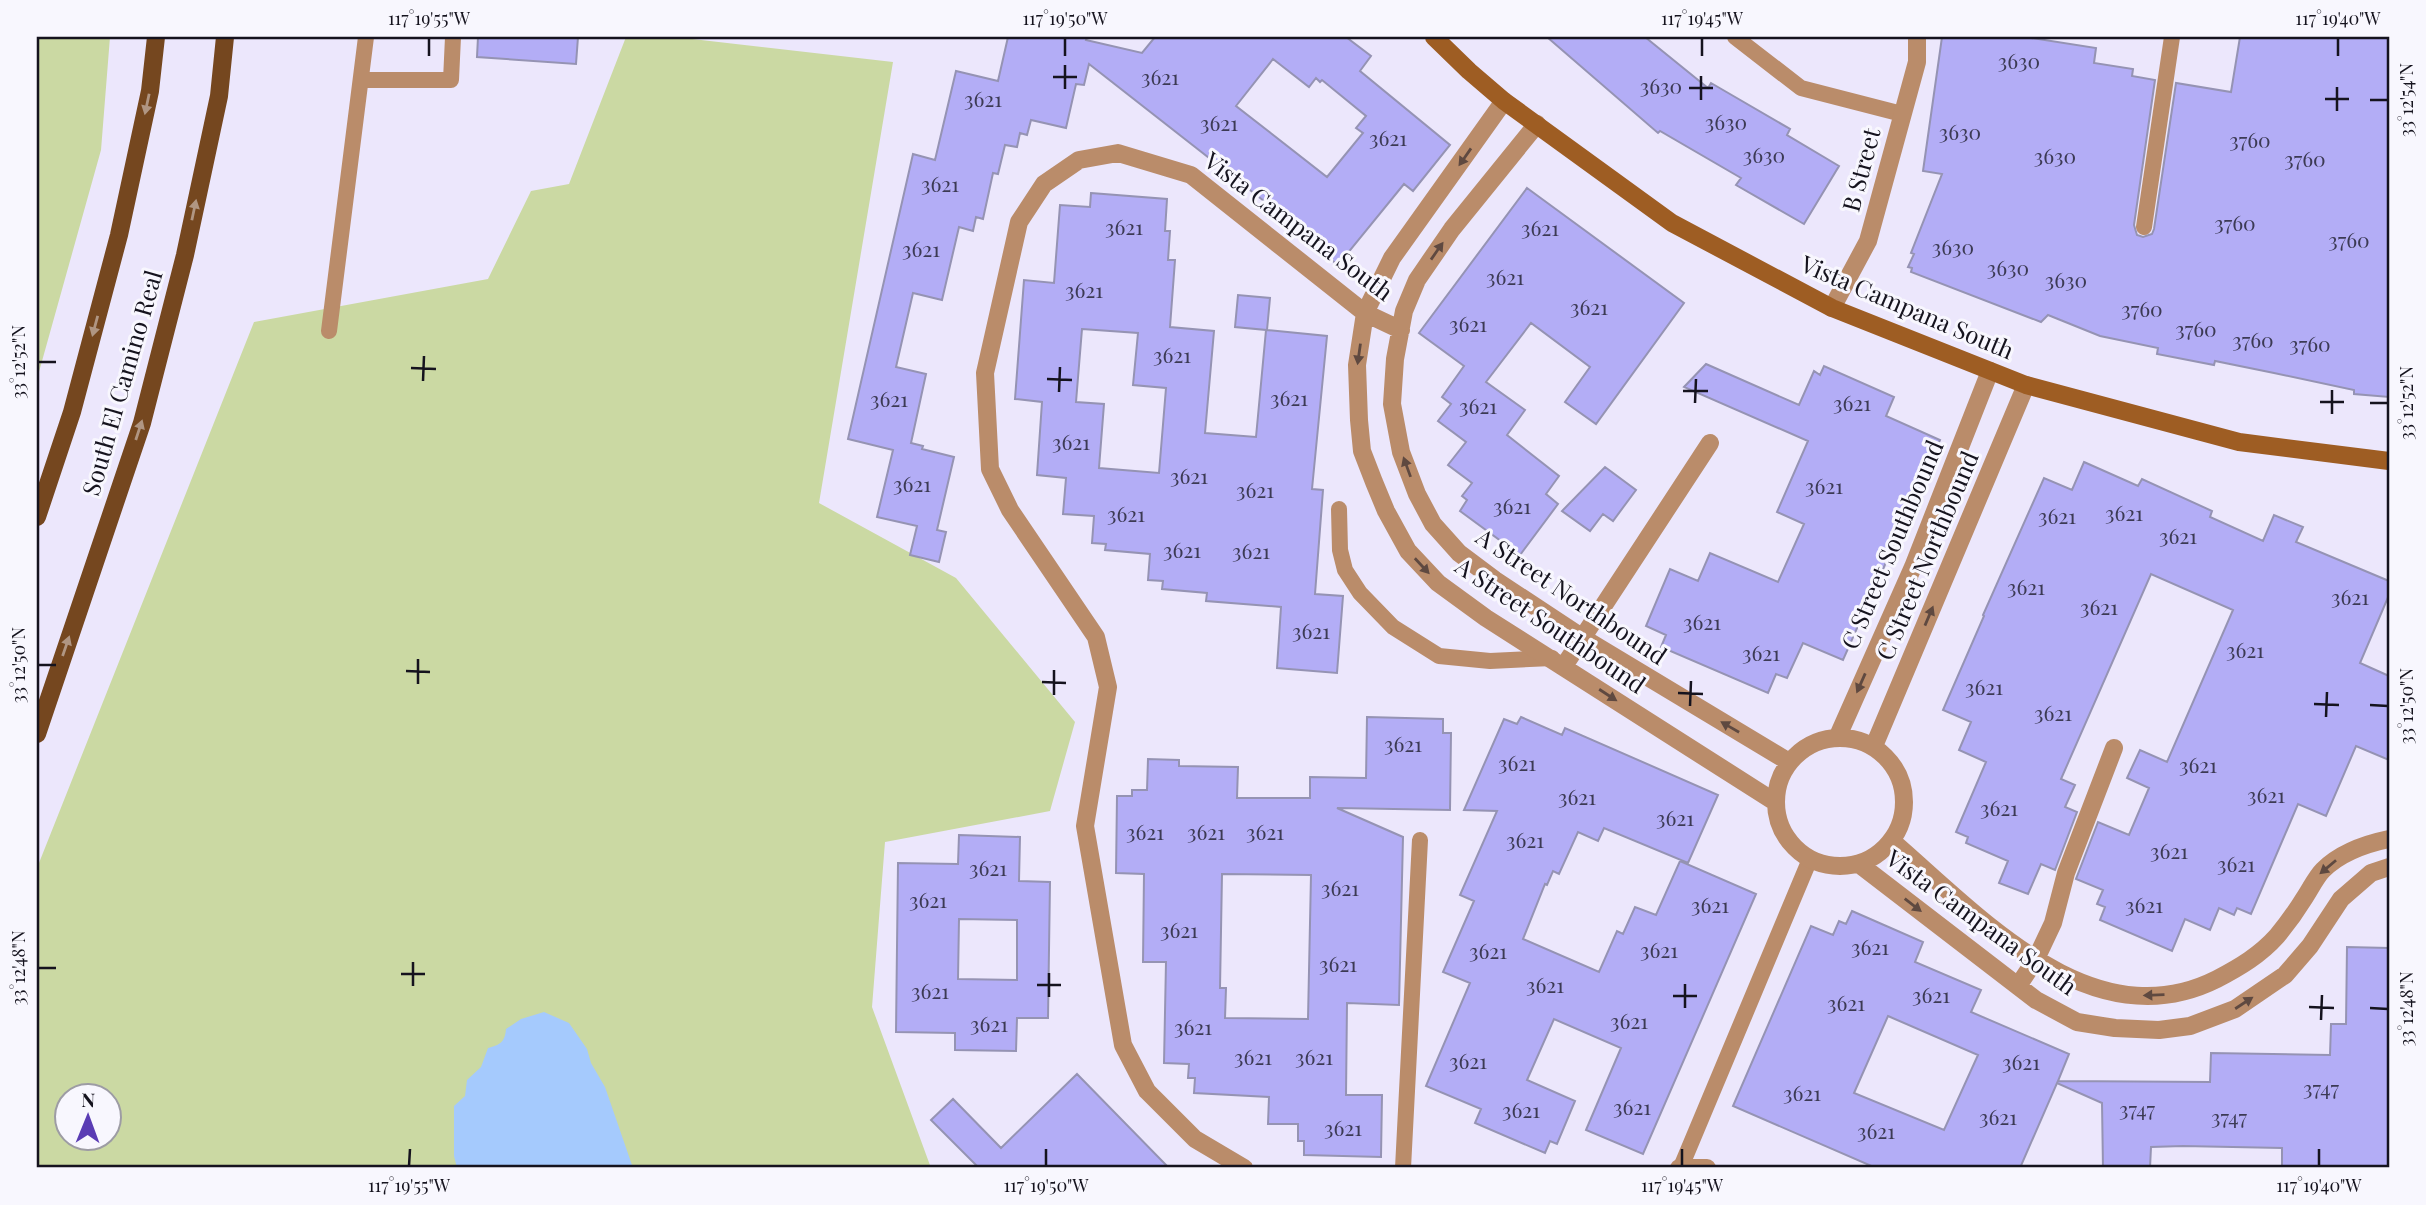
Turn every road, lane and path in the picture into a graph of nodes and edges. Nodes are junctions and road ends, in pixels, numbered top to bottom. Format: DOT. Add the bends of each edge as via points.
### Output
graph roads {
  1 [pos="156,37"];
  2 [pos="225,37"];
  3 [pos="366,37"];
  4 [pos="453,37"];
  5 [pos="1434,37"];
  6 [pos="1735,37"];
  7 [pos="1917,37"];
  8 [pos="2172,37"];
  9 [pos="361,80"];
  10 [pos="1504,101"];
  11 [pos="1902,114"];
  12 [pos="1537,124"];
  13 [pos="2144,227"];
  14 [pos="1832,308"];
  15 [pos="1365,313"];
  16 [pos="1401,330"];
  17 [pos="329,331"];
  18 [pos="1990,371"];
  19 [pos="2026,385"];
  20 [pos="1710,443"];
  21 [pos="2389,461"];
  22 [pos="1339,509"];
  23 [pos="37,517"];
  24 [pos="1583,638"];
  25 [pos="1558,662"];
  26 [pos="37,734"];
  27 [pos="1838,736"];
  28 [pos="1874,746"];
  29 [pos="2114,748"];
  30 [pos="1788,762"];
  31 [pos="1775,802"];
  32 [pos="2389,839"];
  33 [pos="1420,840"];
  34 [pos="1892,841"];
  35 [pos="1810,859"];
  36 [pos="1859,864"];
  37 [pos="2389,867"];
  38 [pos="2036,960"];
  39 [pos="2018,986"];
  40 [pos="2201,987"];
  41 [pos="2213,1018"];
  42 [pos="1244,1168"];
  43 [pos="1403,1168"];
  44 [pos="1680,1168"];
  45 [pos="1707,1168"];
  1 -- 23 [label="main road, South El Camino Real, one-way" via="150,91 119,235 72,412"];
  26 -- 2 [label="main road, South El Camino Real, one-way" via="142,423 219,96"];
  3 -- 9 [label="lane"];
  4 -- 9 [label="lane" via="451,80"];
  5 -- 10 [label="street, Vista Campana South"];
  6 -- 11 [label="lane" via="1801,88"];
  7 -- 11 [label="street, B Street" via="1917,62"];
  8 -- 13 [label="lane"];
  9 -- 17 [label="lane"];
  10 -- 12 [label="street, Vista Campana South"];
  10 -- 15 [label="street, A Street Southbound, one-way" via="1398,248"];
  11 -- 14 [label="street, B Street" via="1868,241"];
  12 -- 14 [label="street, Vista Campana South" via="1672,223"];
  16 -- 12 [label="street, A Street Northbound, one-way" via="1417,280"];
  14 -- 18 [label="street, Vista Campana South"];
  15 -- 16 [label="street, Vista Campana South"];
  15 -- 25 [label="street, A Street Southbound, one-way" via="1357,365 1362,451 1408,551 1438,583"];
  15 -- 42 [label="street, Vista Campana South" via="1191,174 1118,153 1079,160 1044,184 1019,222 985,373 990,469 1010,510 1096,637 1108,687 1086,826 1123,1045 1147,1091 1195,1139"];
  24 -- 16 [label="street, A Street Northbound, one-way" via="1459,553 1433,524 1401,452 1392,404"];
  18 -- 19 [label="street, Vista Campana South"];
  18 -- 27 [label="street, C Street Southbound, one-way" via="1913,567"];
  19 -- 21 [label="street, Vista Campana South" via="2239,442"];
  28 -- 19 [label="street, C Street Northbound, one-way"];
  20 -- 24 [label="street"];
  22 -- 25 [label="lane" via="1339,550 1345,570 1393,627 1439,656"];
  24 -- 25 [label="street"];
  30 -- 24 [label="street, A Street Northbound, one-way"];
  25 -- 31 [label="street, A Street Southbound, one-way"];
  27 -- 28 [label="street"];
  27 -- 30 [label="street" via="1810,744"];
  28 -- 34 [label="street" via="1899,773 1905,808"];
  29 -- 38 [label="street"];
  30 -- 31 [label="street"];
  31 -- 35 [label="street" via="1784,835"];
  32 -- 40 [label="street, Vista Campana South, one-way" via="2365,844 2322,871 2255,958"];
  33 -- 43 [label="lane"];
  34 -- 36 [label="street"];
  34 -- 38 [label="street, Vista Campana South"];
  35 -- 36 [label="street" via="1834,866"];
  35 -- 44 [label="lane"];
  36 -- 39 [label="street, Vista Campana South, one-way"];
  41 -- 37 [label="street, Vista Campana South, one-way" via="2235,1009 2285,975 2341,899 2371,873"];
  38 -- 39 [label="street"];
  40 -- 38 [label="street, Vista Campana South, one-way" via="2183,993 2129,996 2097,989"];
  39 -- 41 [label="street, Vista Campana South" via="2077,1022 2159,1030 2190,1027"];
  40 -- 41 [label="street"];
  44 -- 45 [label="street"];
}
